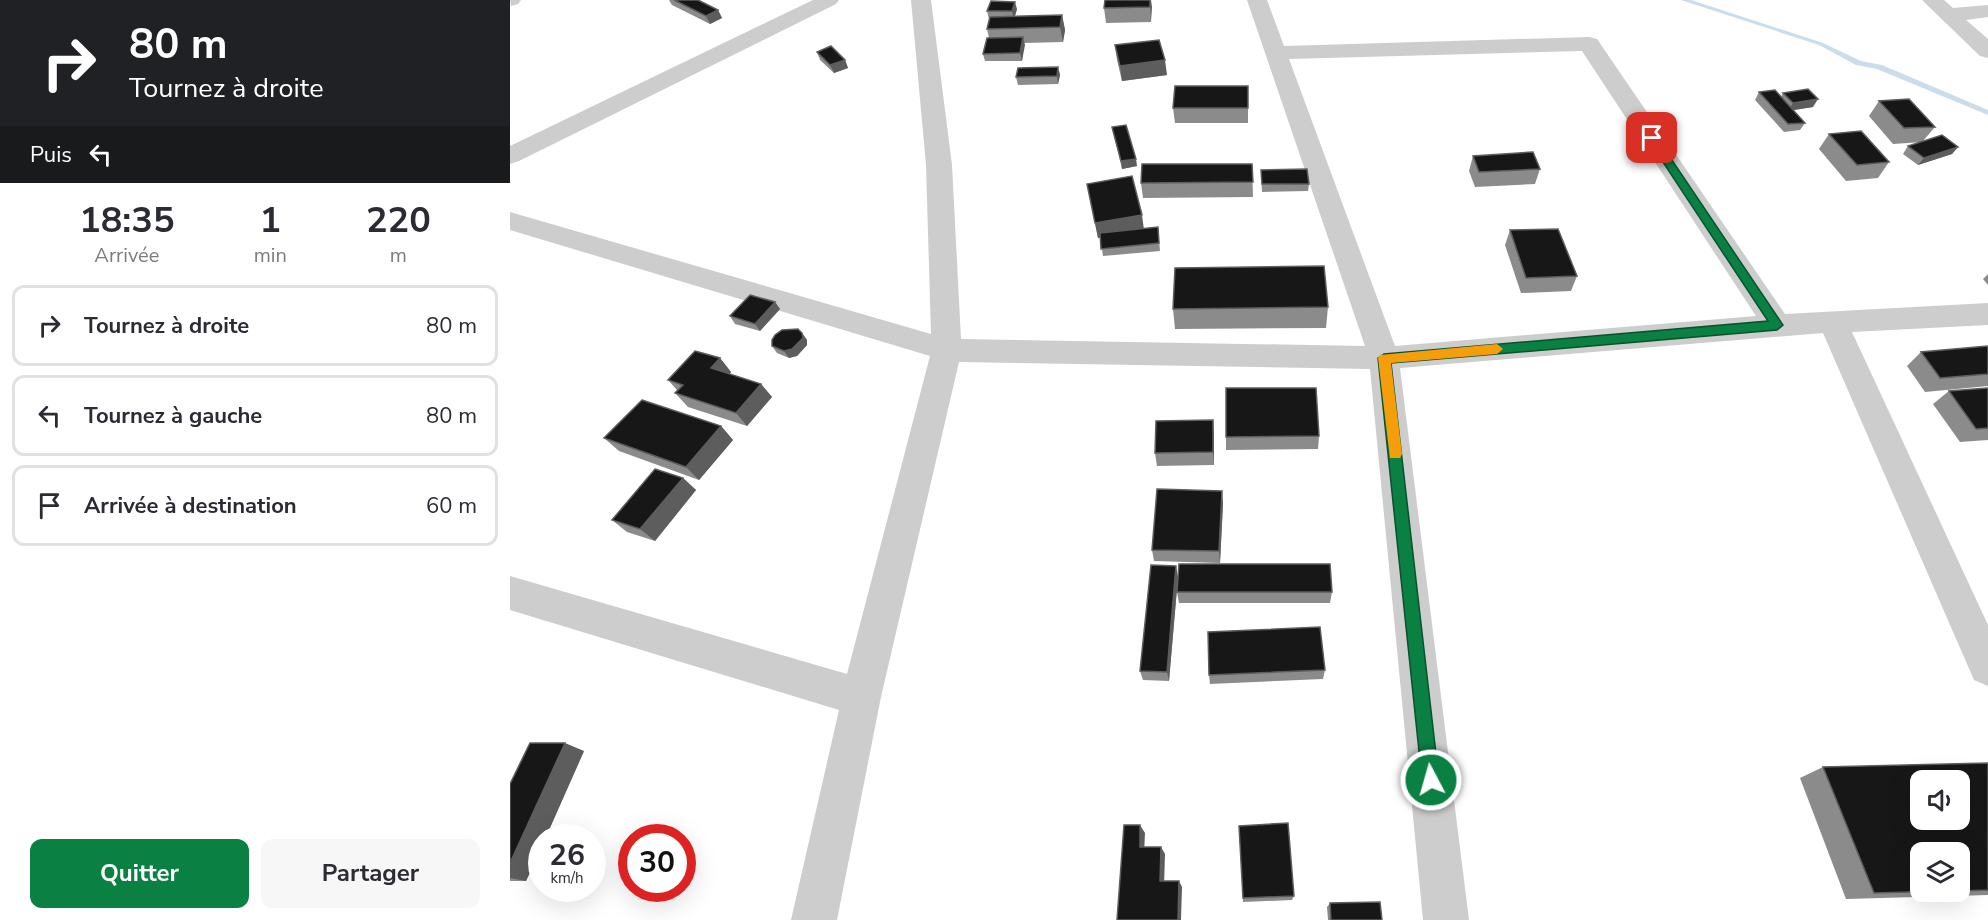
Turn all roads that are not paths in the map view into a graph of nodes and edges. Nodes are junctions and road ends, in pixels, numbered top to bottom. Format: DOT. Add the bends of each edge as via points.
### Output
graph roads {
  1 [pos="829,0"];
  2 [pos="921,0"];
  3 [pos="1257,0"];
  4 [pos="1932,0"];
  5 [pos="1988,11"];
  6 [pos="1948,15"];
  7 [pos="1988,51"];
  8 [pos="1276,52"];
  9 [pos="510,156"];
  10 [pos="510,221"];
  11 [pos="1988,314"];
  12 [pos="1833,323"];
  13 [pos="1777,325"];
  14 [pos="947,350"];
  15 [pos="1384,358"];
  16 [pos="510,593"];
  17 [pos="1988,668"];
  18 [pos="861,697"];
  19 [pos="814,920"];
  20 [pos="1446,920"];
  1 -- 9 [label="street"];
  2 -- 14 [label="street" via="939,165"];
  3 -- 8 [label="street"];
  4 -- 6 [label="street"];
  5 -- 6 [label="street"];
  6 -- 7 [label="street"];
  8 -- 13 [label="street" via="1589,44"];
  8 -- 15 [label="street"];
  10 -- 14 [label="street"];
  11 -- 12 [label="street"];
  12 -- 13 [label="street"];
  12 -- 17 [label="street"];
  13 -- 15 [label="street"];
  14 -- 15 [label="street"];
  14 -- 18 [label="street"];
  15 -- 20 [label="street"];
  16 -- 18 [label="street"];
  18 -- 19 [label="street"];
}
